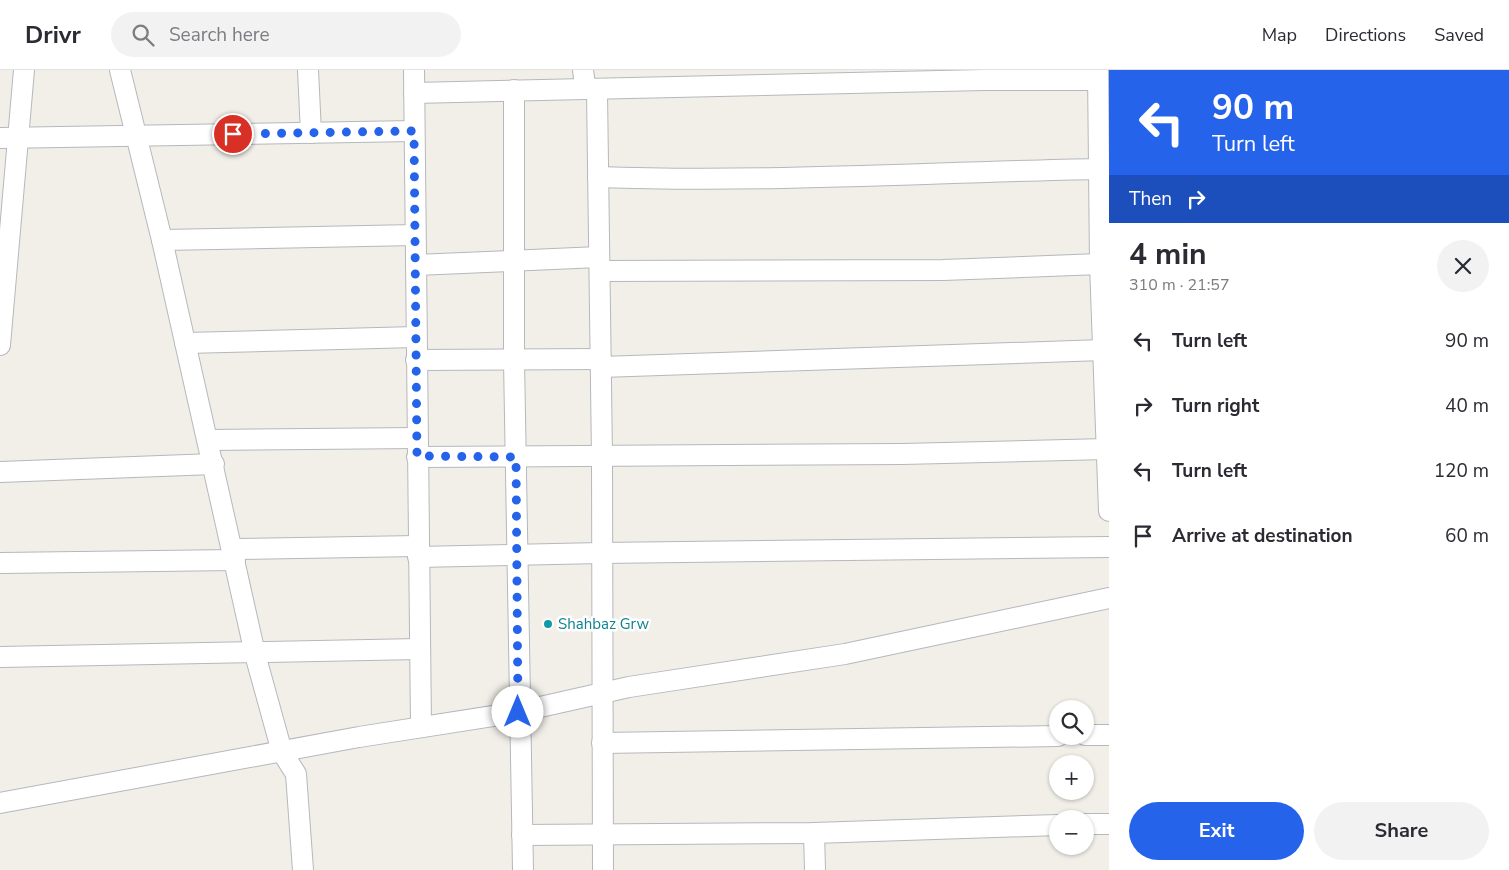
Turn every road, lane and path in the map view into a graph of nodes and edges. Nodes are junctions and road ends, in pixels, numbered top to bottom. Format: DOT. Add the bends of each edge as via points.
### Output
graph roads {
  1 [pos="24,70"];
  2 [pos="120,70"];
  3 [pos="308,70"];
  4 [pos="414,70"];
  5 [pos="1098,75"];
  6 [pos="586,79"];
  7 [pos="514,90"];
  8 [pos="414,92"];
  9 [pos="414,131"];
  10 [pos="310,132"];
  11 [pos="137,135"];
  12 [pos="9,138"];
  13 [pos="1100,169"];
  14 [pos="598,177"];
  15 [pos="415,235"];
  16 [pos="162,240"];
  17 [pos="515,262"];
  18 [pos="599,264"];
  19 [pos="1100,264"];
  20 [pos="416,265"];
  21 [pos="416,337"];
  22 [pos="185,343"];
  23 [pos="0,345"];
  24 [pos="1103,350"];
  25 [pos="416,360"];
  26 [pos="514,360"];
  27 [pos="601,363"];
  28 [pos="208,440"];
  29 [pos="417,447"];
  30 [pos="1107,449"];
  31 [pos="516,457"];
  32 [pos="602,457"];
  33 [pos="214,464"];
  34 [pos="0,472"];
  35 [pos="1109,511"];
  36 [pos="1109,548"];
  37 [pos="418,551"];
  38 [pos="601,553"];
  39 [pos="234,554"];
  40 [pos="517,555"];
  41 [pos="0,563"];
  42 [pos="1109,598"];
  43 [pos="420,648"];
  44 [pos="255,652"];
  45 [pos="0,657"];
  46 [pos="603,693"];
  47 [pos="518,712"];
  48 [pos="420,726"];
  49 [pos="1094,735"];
  50 [pos="1109,735"];
  51 [pos="1049,736"];
  52 [pos="602,742"];
  53 [pos="282,752"];
  54 [pos="0,803"];
  55 [pos="1094,824"];
  56 [pos="1109,824"];
  57 [pos="1049,825"];
  58 [pos="602,833"];
  59 [pos="814,833"];
  60 [pos="522,835"];
  61 [pos="303,870"];
  62 [pos="522,870"];
  63 [pos="603,870"];
  64 [pos="816,870"];
  1 -- 12 [label="street"];
  2 -- 11 [label="street"];
  3 -- 10 [label="street"];
  4 -- 8 [label="street"];
  5 -- 6 [label="street"];
  5 -- 13 [label="street"];
  6 -- 7 [label="street"];
  6 -- 14 [label="street" via="597,92"];
  7 -- 8 [label="street"];
  7 -- 17 [label="street"];
  8 -- 9 [label="street"];
  9 -- 10 [label="street"];
  9 -- 15 [label="street"];
  10 -- 11 [label="street"];
  11 -- 12 [label="street"];
  11 -- 16 [label="street"];
  12 -- 23 [label="street"];
  13 -- 14 [label="street" via="866,174 798,179"];
  13 -- 19 [label="street"];
  14 -- 18 [label="street"];
  15 -- 16 [label="street"];
  15 -- 20 [label="street"];
  16 -- 22 [label="street"];
  17 -- 18 [label="street"];
  17 -- 20 [label="street"];
  17 -- 26 [label="street"];
  18 -- 19 [label="street" via="943,270"];
  18 -- 27 [label="street"];
  19 -- 24 [label="street"];
  20 -- 21 [label="street"];
  21 -- 22 [label="street"];
  21 -- 25 [label="street"];
  22 -- 28 [label="street"];
  24 -- 27 [label="street"];
  24 -- 30 [label="street"];
  25 -- 26 [label="street"];
  25 -- 29 [label="street"];
  26 -- 27 [label="street"];
  26 -- 31 [label="street"];
  27 -- 32 [label="street"];
  28 -- 29 [label="street"];
  28 -- 33 [label="street"];
  29 -- 31 [label="street"];
  29 -- 37 [label="street"];
  30 -- 32 [label="street"];
  30 -- 35 [label="street"];
  31 -- 32 [label="street"];
  31 -- 40 [label="street"];
  32 -- 38 [label="street"];
  33 -- 34 [label="street"];
  33 -- 39 [label="street"];
  36 -- 38 [label="street"];
  37 -- 39 [label="street"];
  37 -- 40 [label="street"];
  37 -- 43 [label="street"];
  38 -- 40 [label="street"];
  38 -- 46 [label="street"];
  39 -- 41 [label="street"];
  39 -- 44 [label="street"];
  40 -- 47 [label="street"];
  42 -- 46 [label="street" via="845,654"];
  43 -- 44 [label="street"];
  43 -- 48 [label="street"];
  44 -- 45 [label="street"];
  44 -- 53 [label="street"];
  46 -- 47 [label="street"];
  46 -- 52 [label="street"];
  47 -- 48 [label="street"];
  47 -- 60 [label="street"];
  48 -- 53 [label="street"];
  49 -- 50 [label="street"];
  51 -- 52 [label="street"];
  52 -- 58 [label="street"];
  53 -- 54 [label="street"];
  53 -- 61 [label="street" via="296,774"];
  55 -- 56 [label="street"];
  57 -- 59 [label="street"];
  58 -- 59 [label="street"];
  58 -- 60 [label="street"];
  58 -- 63 [label="street"];
  59 -- 64 [label="street"];
  60 -- 62 [label="street"];
}
